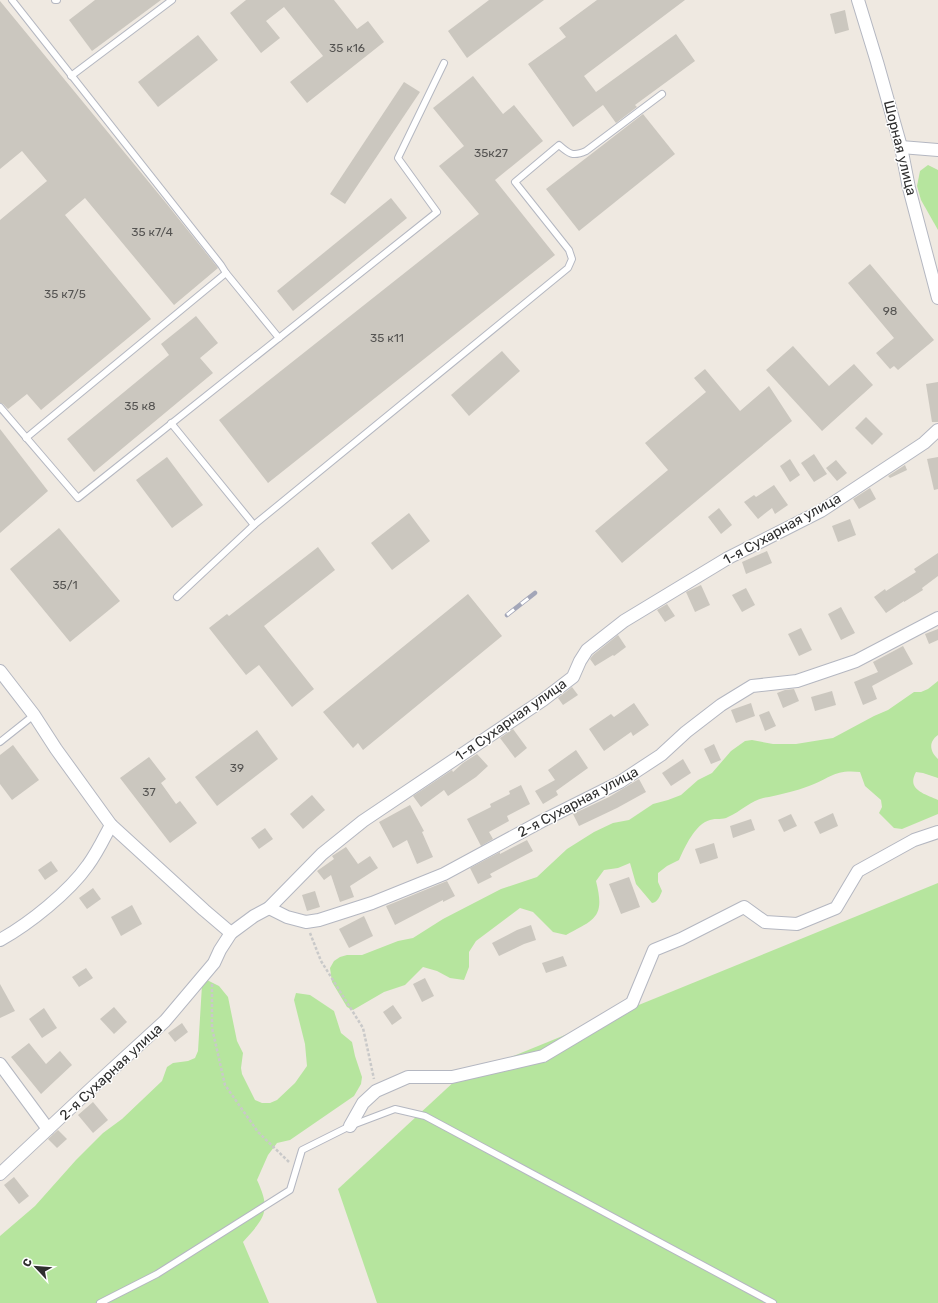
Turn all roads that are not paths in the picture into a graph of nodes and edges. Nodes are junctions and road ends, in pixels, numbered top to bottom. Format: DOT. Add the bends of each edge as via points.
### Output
graph roads {
  1 [pos="12,0"];
  2 [pos="172,0"];
  3 [pos="858,0"];
  4 [pos="444,63"];
  5 [pos="71,76"];
  6 [pos="662,94"];
  7 [pos="901,147"];
  8 [pos="938,150"];
  9 [pos="226,273"];
  10 [pos="938,298"];
  11 [pos="279,338"];
  12 [pos="0,407"];
  13 [pos="171,423"];
  14 [pos="938,430"];
  15 [pos="26,438"];
  16 [pos="254,525"];
  17 [pos="177,597"];
  18 [pos="938,618"];
  19 [pos="0,671"];
  20 [pos="34,715"];
  21 [pos="0,742"];
  22 [pos="111,825"];
  23 [pos="938,832"];
  24 [pos="269,908"];
  25 [pos="231,933"];
  26 [pos="0,940"];
  27 [pos="0,1064"];
  28 [pos="350,1126"];
  29 [pos="48,1129"];
  30 [pos="0,1174"];
  31 [pos="100,1303"];
  32 [pos="774,1303"];
  1 -- 5 [label="lane"];
  2 -- 5 [label="lane"];
  3 -- 7 [label="street, Шорная улица"];
  4 -- 11 [label="lane" via="398,158 437,212"];
  5 -- 9 [label="lane"];
  6 -- 16 [label="lane" via="586,151 578,155 570,154 559,145 515,182 569,250 572,258 568,268"];
  7 -- 8 [label="street"];
  7 -- 10 [label="street, Шорная улица"];
  9 -- 11 [label="lane"];
  9 -- 15 [label="lane"];
  11 -- 13 [label="lane"];
  12 -- 15 [label="lane"];
  13 -- 15 [label="lane" via="78,498"];
  13 -- 16 [label="lane"];
  14 -- 24 [label="street, 1-я Сухарная улица" via="924,443 821,511 728,558 624,621 588,650 573,677 363,821 322,854"];
  16 -- 17 [label="lane"];
  18 -- 24 [label="street, 2-я Сухарная улица" via="856,661 797,681 752,686 721,705 661,755 620,782 444,874 372,903 319,920 306,922 287,917"];
  19 -- 20 [label="street"];
  20 -- 21 [label="lane"];
  20 -- 22 [label="street"];
  22 -- 25 [label="street"];
  22 -- 26 [label="street" via="89,864 68,889 17,931"];
  23 -- 28 [label="street" via="914,840 858,871 836,908 796,924 765,922 744,907 654,950 632,1004 543,1056 452,1077 408,1077 376,1091 363,1103"];
  24 -- 25 [label="street, 1-я Сухарная улица"];
  25 -- 29 [label="street, 2-я Сухарная улица" via="214,963 165,1021"];
  27 -- 29 [label="street"];
  28 -- 31 [label="lane" via="302,1150 290,1190 157,1274"];
  28 -- 32 [label="lane" via="395,1109 425,1116"];
  29 -- 30 [label="street, 2-я Сухарная улица"];
}
